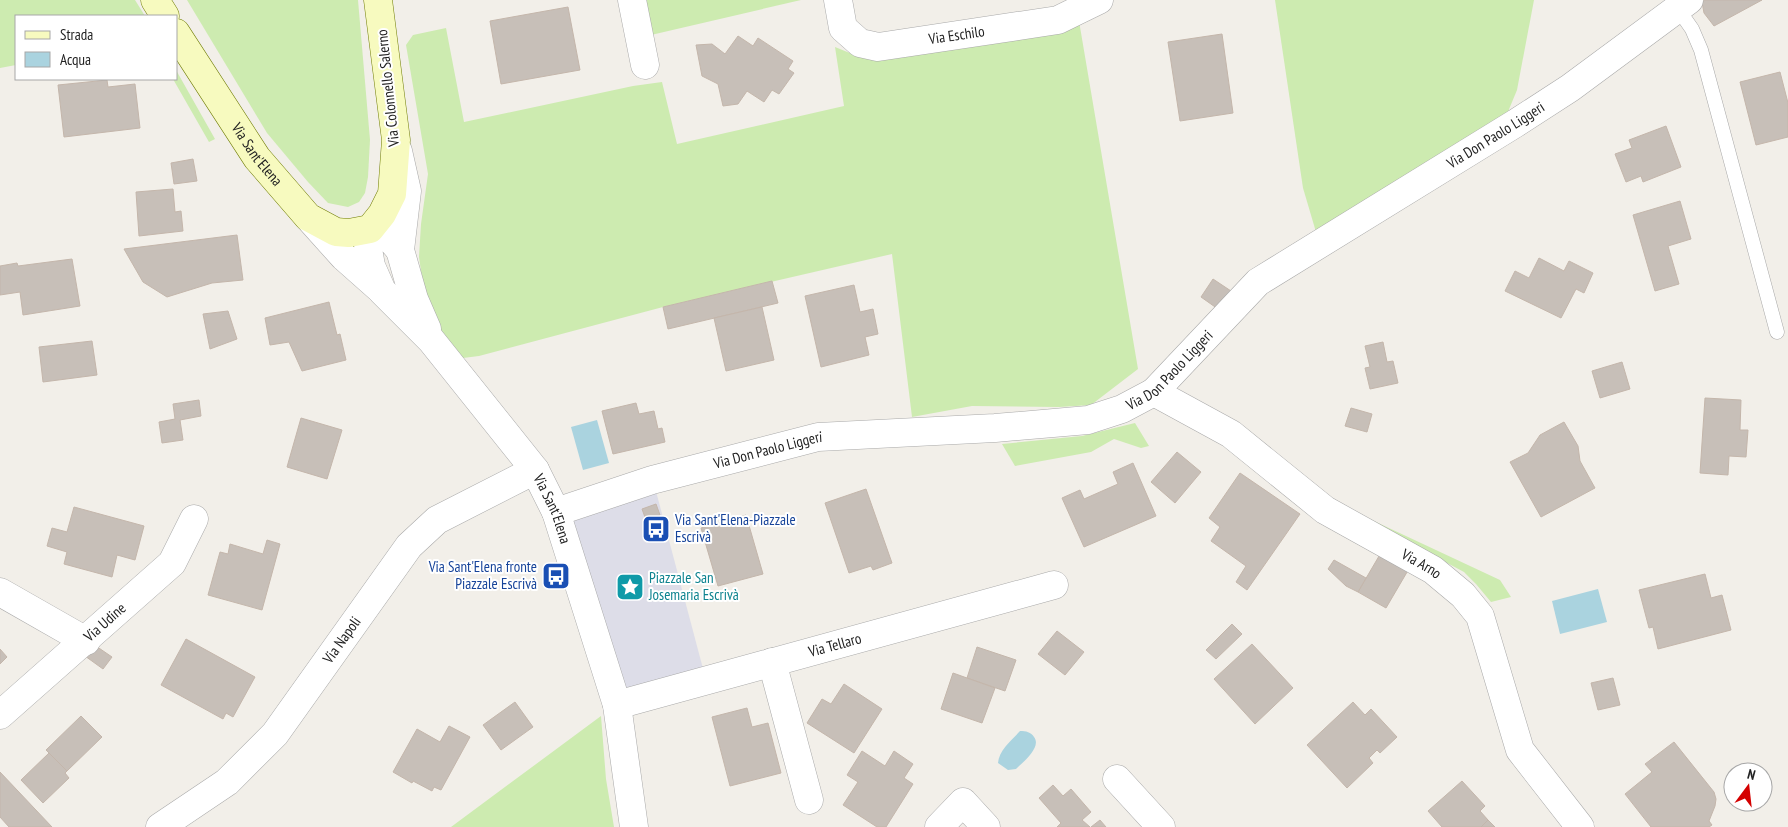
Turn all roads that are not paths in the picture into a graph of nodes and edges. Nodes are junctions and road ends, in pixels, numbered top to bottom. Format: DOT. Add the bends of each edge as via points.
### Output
graph roads {
  1 [pos="155,0"];
  2 [pos="378,0"];
  3 [pos="632,0"];
  4 [pos="838,0"];
  5 [pos="1099,0"];
  6 [pos="1684,4"];
  7 [pos="164,15"];
  8 [pos="178,36"];
  9 [pos="645,65"];
  10 [pos="396,140"];
  11 [pos="308,217"];
  12 [pos="370,229"];
  13 [pos="400,250"];
  14 [pos="382,291"];
  15 [pos="1777,332"];
  16 [pos="431,340"];
  17 [pos="1154,392"];
  18 [pos="535,470"];
  19 [pos="556,512"];
  20 [pos="194,519"];
  21 [pos="1054,585"];
  22 [pos="0,592"];
  23 [pos="86,640"];
  24 [pos="772,662"];
  25 [pos="617,705"];
  26 [pos="0,714"];
  27 [pos="1117,779"];
  28 [pos="809,800"];
  29 [pos="160,827"];
  30 [pos="634,827"];
  31 [pos="939,827"];
  32 [pos="986,827"];
  33 [pos="1161,827"];
  34 [pos="1580,827"];
  1 -- 7 [label="main road"];
  2 -- 10 [label="main road, Via Colonnello Salerno"];
  3 -- 9 [label="street"];
  4 -- 5 [label="street, Via Eschilo" via="843,28 860,44 878,48 1058,20"];
  6 -- 15 [label="lane" via="1701,50"];
  6 -- 17 [label="street, Via Don Paolo Liggeri" via="1570,88 1258,282"];
  8 -- 11 [label="main road, Via Sant'Elena" via="257,158"];
  10 -- 12 [label="main road, Via Colonnello Salerno" via="392,194"];
  10 -- 13 [label="street" via="407,191"];
  11 -- 12 [label="main road, Via Sant'Elena" via="336,232"];
  11 -- 14 [label="street" via="344,257"];
  12 -- 13 [label="street" via="387,235"];
  12 -- 14 [label="street" via="368,249 371,266"];
  13 -- 16 [label="street"];
  14 -- 16 [label="street"];
  16 -- 18 [label="street, Via Sant'Elena"];
  17 -- 19 [label="street, Via Don Paolo Liggeri" via="1122,409 1088,420 818,437 652,480"];
  17 -- 34 [label="street, Via Arno" via="1231,434 1325,510 1433,570 1463,595 1480,616 1520,750"];
  18 -- 19 [label="street, Via Sant'Elena"];
  18 -- 29 [label="street, Via Napoli" via="437,520 410,546 275,734 227,782"];
  19 -- 25 [label="street, Via Sant'Elena"];
  20 -- 23 [label="street, Via Udine" via="172,563"];
  21 -- 24 [label="street, Via Tellaro"];
  22 -- 23 [label="street"];
  23 -- 26 [label="street, Via Udine"];
  24 -- 25 [label="street, Via Tellaro"];
  24 -- 28 [label="street"];
  25 -- 30 [label="street, Via Sant'Elena"];
  27 -- 33 [label="street"];
  31 -- 32 [label="street" via="963,802"];
}
